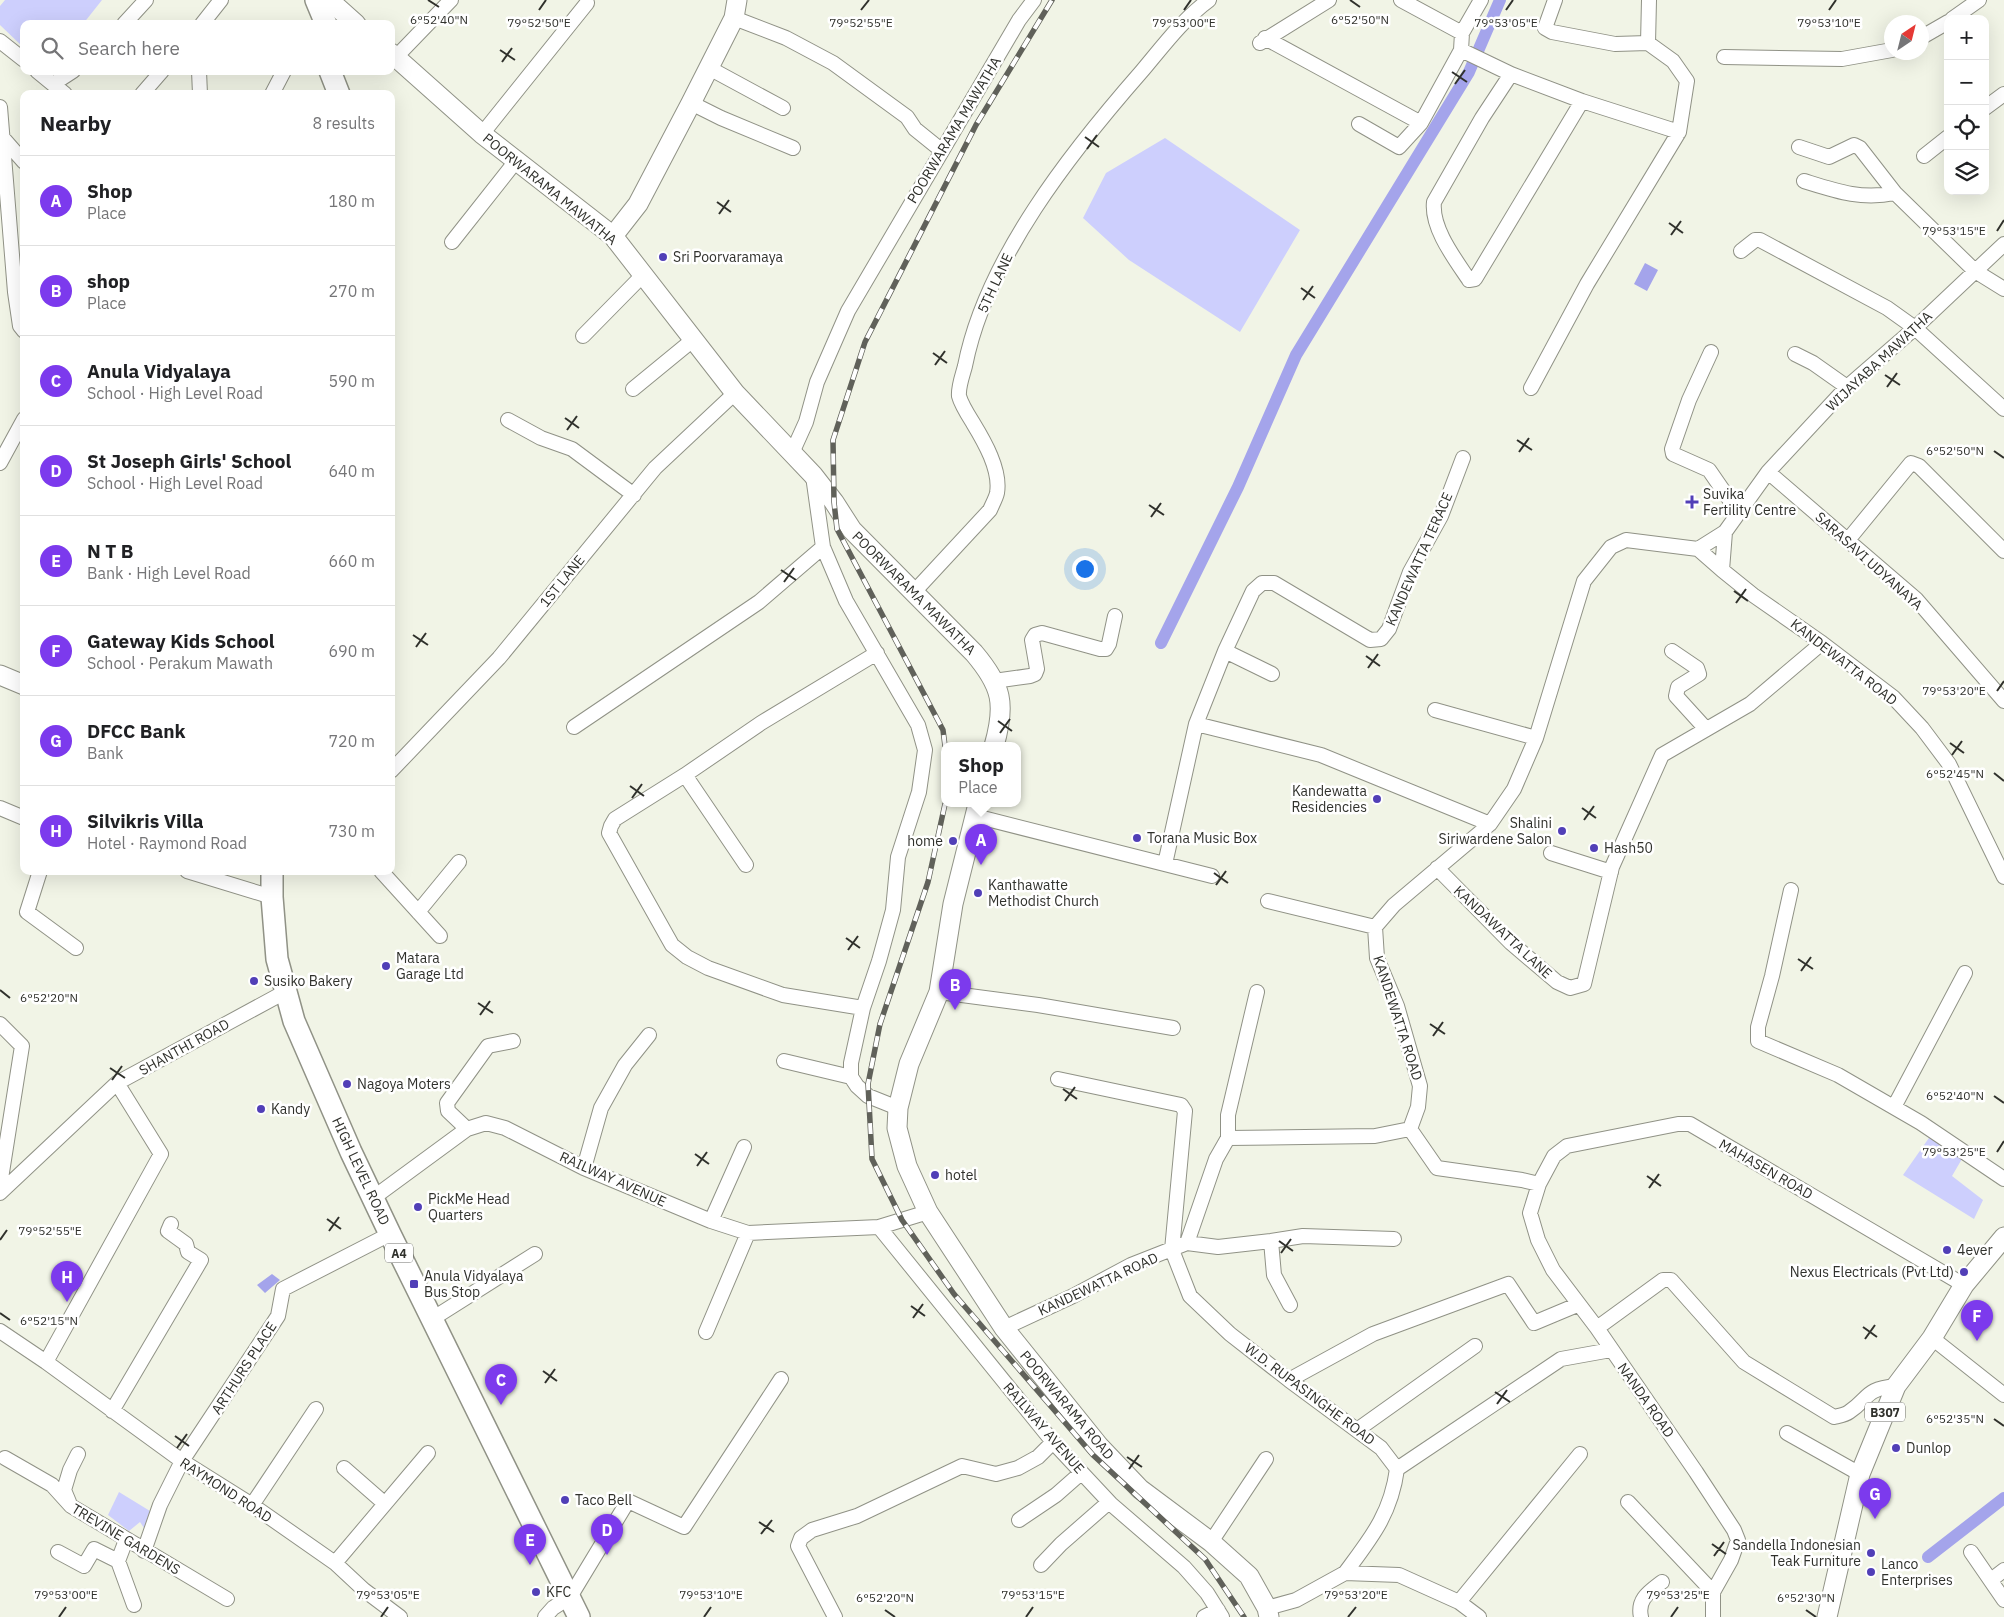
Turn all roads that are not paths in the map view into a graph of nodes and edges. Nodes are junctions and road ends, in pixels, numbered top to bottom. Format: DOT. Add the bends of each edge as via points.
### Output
graph roads {
  1 [pos="146,0"];
  2 [pos="221,0"];
  3 [pos="301,0"];
  4 [pos="451,0"];
  5 [pos="1034,0"];
  6 [pos="1209,0"];
  7 [pos="1329,0"];
  8 [pos="1401,0"];
  9 [pos="1481,0"];
  10 [pos="1555,0"];
  11 [pos="1649,0"];
  12 [pos="1980,0"];
  13 [pos="587,4"];
  14 [pos="735,9"];
  15 [pos="319,15"];
  16 [pos="1958,15"];
  17 [pos="128,20"];
  18 [pos="205,20"];
  19 [pos="351,20"];
  20 [pos="1944,24"];
  21 [pos="1462,33"];
  22 [pos="1929,33"];
  23 [pos="0,41"];
  24 [pos="1648,43"];
  25 [pos="1461,50"];
  26 [pos="1884,51"];
  27 [pos="395,54"];
  28 [pos="395,56"];
  29 [pos="20,57"];
  30 [pos="1724,57"];
  31 [pos="709,68"];
  32 [pos="1511,74"];
  33 [pos="42,75"];
  34 [pos="67,75"];
  35 [pos="159,75"];
  36 [pos="199,75"];
  37 [pos="282,75"];
  38 [pos="332,75"];
  39 [pos="344,75"];
  40 [pos="53,84"];
  41 [pos="60,90"];
  42 [pos="145,90"];
  43 [pos="200,90"];
  44 [pos="274,90"];
  45 [pos="337,90"];
  46 [pos="350,90"];
  47 [pos="2004,94"];
  48 [pos="1582,101"];
  49 [pos="692,103"];
  50 [pos="1989,105"];
  51 [pos="0,107"];
  52 [pos="784,108"];
  53 [pos="1421,123"];
  54 [pos="1359,124"];
  55 [pos="1679,132"];
  56 [pos="482,134"];
  57 [pos="3,138"];
  58 [pos="1944,139"];
  59 [pos="1799,147"];
  60 [pos="793,148"];
  61 [pos="941,150"];
  62 [pos="1924,156"];
  63 [pos="20,157"];
  64 [pos="516,160"];
  65 [pos="1804,181"];
  66 [pos="1895,193"];
  67 [pos="613,236"];
  68 [pos="452,242"];
  69 [pos="2004,244"];
  70 [pos="1741,251"];
  71 [pos="1975,270"];
  72 [pos="643,274"];
  73 [pos="2004,289"];
  74 [pos="20,326"];
  75 [pos="1915,328"];
  76 [pos="583,336"];
  77 [pos="694,339"];
  78 [pos="1710,352"];
  79 [pos="1795,354"];
  80 [pos="1847,387"];
  81 [pos="1531,388"];
  82 [pos="633,389"];
  83 [pos="735,393"];
  84 [pos="2004,409"];
  85 [pos="508,420"];
  86 [pos="20,426"];
  87 [pos="792,453"];
  88 [pos="1463,458"];
  89 [pos="0,463"];
  90 [pos="1768,472"];
  91 [pos="813,475"];
  92 [pos="634,494"];
  93 [pos="1738,512"];
  94 [pos="1725,532"];
  95 [pos="1848,540"];
  96 [pos="823,547"];
  97 [pos="1698,549"];
  98 [pos="2004,551"];
  99 [pos="1722,570"];
  100 [pos="912,592"];
  101 [pos="1115,616"];
  102 [pos="1822,642"];
  103 [pos="1224,651"];
  104 [pos="1672,651"];
  105 [pos="877,653"];
  106 [pos="1272,674"];
  107 [pos="0,675"];
  108 [pos="994,681"];
  109 [pos="20,683"];
  110 [pos="2004,701"];
  111 [pos="1434,710"];
  112 [pos="1196,724"];
  113 [pos="574,727"];
  114 [pos="1706,730"];
  115 [pos="1536,738"];
  116 [pos="995,742"];
  117 [pos="395,767"];
  118 [pos="684,775"];
  119 [pos="0,808"];
  120 [pos="977,810"];
  121 [pos="20,816"];
  122 [pos="1490,824"];
  123 [pos="1551,853"];
  124 [pos="459,862"];
  125 [pos="1165,864"];
  126 [pos="746,865"];
  127 [pos="1437,868"];
  128 [pos="1611,872"];
  129 [pos="39,875"];
  130 [pos="200,875"];
  131 [pos="272,875"];
  132 [pos="385,875"];
  133 [pos="1212,876"];
  134 [pos="2004,877"];
  135 [pos="1791,890"];
  136 [pos="272,898"];
  137 [pos="1268,901"];
  138 [pos="418,912"];
  139 [pos="1375,928"];
  140 [pos="440,936"];
  141 [pos="76,948"];
  142 [pos="1966,973"];
  143 [pos="285,992"];
  144 [pos="939,992"];
  145 [pos="1257,992"];
  146 [pos="863,1008"];
  147 [pos="0,1024"];
  148 [pos="1173,1028"];
  149 [pos="649,1035"];
  150 [pos="513,1041"];
  151 [pos="784,1061"];
  152 [pos="851,1077"];
  153 [pos="1058,1079"];
  154 [pos="117,1083"];
  155 [pos="1894,1107"];
  156 [pos="898,1108"];
  157 [pos="468,1129"];
  158 [pos="1410,1130"];
  159 [pos="1228,1138"];
  160 [pos="744,1147"];
  161 [pos="1554,1156"];
  162 [pos="584,1168"];
  163 [pos="2004,1179"];
  164 [pos="1539,1184"];
  165 [pos="0,1185"];
  166 [pos="0,1193"];
  167 [pos="373,1198"];
  168 [pos="928,1212"];
  169 [pos="710,1221"];
  170 [pos="171,1224"];
  171 [pos="879,1227"];
  172 [pos="748,1233"];
  173 [pos="390,1234"];
  174 [pos="2004,1237"];
  175 [pos="1394,1239"];
  176 [pos="1271,1241"];
  177 [pos="1187,1243"];
  178 [pos="1172,1250"];
  179 [pos="535,1254"];
  180 [pos="1964,1285"];
  181 [pos="1290,1305"];
  182 [pos="1578,1305"];
  183 [pos="432,1319"];
  184 [pos="1004,1328"];
  185 [pos="1597,1328"];
  186 [pos="0,1331"];
  187 [pos="706,1332"];
  188 [pos="1932,1338"];
  189 [pos="1475,1346"];
  190 [pos="1611,1350"];
  191 [pos="46,1362"];
  192 [pos="781,1379"];
  193 [pos="1289,1380"];
  194 [pos="1896,1386"];
  195 [pos="2004,1395"];
  196 [pos="316,1409"];
  197 [pos="112,1411"];
  198 [pos="1357,1430"];
  199 [pos="1787,1433"];
  200 [pos="1053,1442"];
  201 [pos="428,1453"];
  202 [pos="78,1454"];
  203 [pos="1580,1454"];
  204 [pos="5,1458"];
  205 [pos="1266,1459"];
  206 [pos="182,1461"];
  207 [pos="344,1468"];
  208 [pos="1397,1469"];
  209 [pos="1081,1473"];
  210 [pos="1860,1474"];
  211 [pos="1109,1502"];
  212 [pos="1628,1502"];
  213 [pos="384,1503"];
  214 [pos="70,1506"];
  215 [pos="252,1506"];
  216 [pos="1019,1520"];
  217 [pos="126,1540"];
  218 [pos="1211,1542"];
  219 [pos="144,1551"];
  220 [pos="58,1552"];
  221 [pos="1971,1552"];
  222 [pos="118,1560"];
  223 [pos="335,1563"];
  224 [pos="1041,1565"];
  225 [pos="2004,1570"];
  226 [pos="1345,1573"];
  227 [pos="1991,1580"];
  228 [pos="1662,1582"];
  229 [pos="1713,1592"];
  230 [pos="570,1598"];
  231 [pos="227,1599"];
  232 [pos="2004,1600"];
  233 [pos="1459,1602"];
  234 [pos="134,1605"];
  235 [pos="1220,1613"];
  236 [pos="1268,1613"];
  237 [pos="400,1617"];
  238 [pos="545,1617"];
  239 [pos="579,1617"];
  240 [pos="835,1617"];
  241 [pos="1204,1617"];
  242 [pos="1479,1617"];
  243 [pos="1640,1617"];
  244 [pos="1712,1617"];
  245 [pos="1827,1617"];
  1 -- 17 [label="street"];
  2 -- 18 [label="street"];
  3 -- 15 [label="highway"];
  4 -- 27 [label="street"];
  5 -- 61 [label="street, POORWARAMA MAWATHA"];
  6 -- 100 [label="street, 5TH LANE" via="1192,12 1070,160 1021,231 984,302 966,358 959,395 988,448 997,493 990,510"];
  7 -- 53 [label="street" via="1263,41"];
  8 -- 21 [label="street"];
  9 -- 21 [label="street"];
  10 -- 24 [label="street" via="1545,28 1552,32 1615,44"];
  11 -- 24 [label="street"];
  12 -- 16 [label="street"];
  13 -- 56 [label="street"];
  14 -- 31 [label="main road"];
  14 -- 61 [label="street" via="833,63 907,117 915,129"];
  15 -- 19 [label="main road"];
  20 -- 22 [label="street"];
  21 -- 25 [label="street"];
  23 -- 29 [label="street"];
  24 -- 55 [label="street" via="1673,61 1687,81"];
  25 -- 32 [label="street"];
  25 -- 53 [label="street"];
  26 -- 30 [label="street" via="1842,59"];
  28 -- 56 [label="main road, POORWARAMA MAWATHA"];
  31 -- 49 [label="main road"];
  31 -- 52 [label="street"];
  32 -- 48 [label="street"];
  32 -- 48 [label="street" via="1434,202 1433,210 1448,249 1470,280 1476,279"];
  33 -- 40 [label="street"];
  34 -- 40 [label="street"];
  35 -- 42 [label="street"];
  36 -- 43 [label="street"];
  37 -- 44 [label="street"];
  38 -- 45 [label="highway"];
  39 -- 46 [label="highway"];
  40 -- 41 [label="street"];
  47 -- 50 [label="street"];
  48 -- 55 [label="street"];
  49 -- 60 [label="street"];
  49 -- 67 [label="main road" via="638,204"];
  51 -- 57 [label="street"];
  53 -- 54 [label="street" via="1399,146"];
  55 -- 81 [label="street" via="1587,284"];
  56 -- 64 [label="main road, POORWARAMA MAWATHA"];
  57 -- 63 [label="street"];
  57 -- 74 [label="street"];
  58 -- 62 [label="street"];
  59 -- 66 [label="street" via="1829,157 1854,145 1860,148"];
  61 -- 87 [label="street, POORWARAMA MAWATHA" via="848,311 817,382 806,422"];
  64 -- 67 [label="main road, POORWARAMA MAWATHA"];
  64 -- 68 [label="street"];
  65 -- 66 [label="street" via="1844,194 1876,197"];
  66 -- 71 [label="street"];
  67 -- 72 [label="main road, POORWARAMA MAWATHA"];
  69 -- 71 [label="street, WIJAYABA MAWATHA"];
  70 -- 75 [label="street" via="1754,240 1760,240 1887,308"];
  71 -- 73 [label="street"];
  71 -- 75 [label="street, WIJAYABA MAWATHA"];
  72 -- 76 [label="street"];
  72 -- 77 [label="main road, POORWARAMA MAWATHA"];
  75 -- 80 [label="street, WIJAYABA MAWATHA"];
  75 -- 84 [label="street"];
  77 -- 82 [label="street"];
  77 -- 83 [label="main road, POORWARAMA MAWATHA"];
  78 -- 93 [label="street" via="1689,400 1672,448 1673,454 1709,470"];
  79 -- 80 [label="street"];
  80 -- 90 [label="street, WIJAYABA MAWATHA"];
  83 -- 87 [label="main road, POORWARAMA MAWATHA"];
  83 -- 92 [label="street, 1ST LANE" via="656,468"];
  85 -- 92 [label="street" via="536,436 572,450"];
  86 -- 89 [label="street"];
  87 -- 91 [label="main road, POORWARAMA MAWATHA"];
  88 -- 103 [label="street, KANDEWATTA TERACE" via="1441,516 1410,572 1381,639 1370,640 1274,584 1262,583 1253,592"];
  90 -- 93 [label="street, WIJAYABA MAWATHA"];
  90 -- 95 [label="street, SARASAVI UDYANAYA"];
  91 -- 96 [label="street"];
  91 -- 100 [label="main road, POORWARAMA MAWATHA" via="852,530"];
  92 -- 117 [label="street, 1ST LANE" via="499,658"];
  93 -- 94 [label="street, WIJAYABA MAWATHA"];
  94 -- 97 [label="street"];
  94 -- 99 [label="street"];
  95 -- 98 [label="street" via="1911,463 1919,466"];
  95 -- 110 [label="street, SARASAVI UDYANAYA" via="1916,599"];
  96 -- 105 [label="street" via="846,601"];
  96 -- 113 [label="street" via="759,602"];
  97 -- 99 [label="street, KANDEWATTA ROAD"];
  97 -- 115 [label="street" via="1626,540 1611,547 1584,581"];
  99 -- 102 [label="street, KANDEWATTA ROAD"];
  100 -- 108 [label="main road, POORWARAMA MAWATHA" via="974,653"];
  101 -- 108 [label="street" via="1106,649 1042,633 1035,635 1032,640 1035,674"];
  102 -- 114 [label="street, KANDAWATTA LANE" via="1750,704"];
  102 -- 134 [label="street, KANDEWATTA ROAD" via="1893,697 1922,728 1949,764"];
  103 -- 106 [label="street"];
  103 -- 112 [label="street, KANDEWATTA TERACE"];
  104 -- 114 [label="street" via="1696,668 1699,674 1678,687 1676,696"];
  105 -- 118 [label="street" via="760,723"];
  105 -- 146 [label="street" via="918,725 925,750 919,792 898,857 893,910"];
  107 -- 109 [label="main road"];
  108 -- 116 [label="main road, POORWARAMA MAWATHA" via="1001,715"];
  111 -- 115 [label="street"];
  112 -- 122 [label="street" via="1321,755"];
  112 -- 125 [label="street, KANDEWATTA TERACE"];
  114 -- 128 [label="street, KANDAWATTA LANE" via="1662,755"];
  115 -- 122 [label="street" via="1514,790"];
  118 -- 126 [label="street"];
  118 -- 146 [label="street" via="615,819 610,833 672,945 708,968 783,995"];
  119 -- 121 [label="street"];
  120 -- 125 [label="street"];
  120 -- 144 [label="main road" via="953,904"];
  122 -- 127 [label="street"];
  123 -- 128 [label="street"];
  124 -- 138 [label="street"];
  125 -- 133 [label="street"];
  127 -- 128 [label="street, KANDAWATTA LANE" via="1511,943 1557,982 1570,988 1584,984"];
  127 -- 139 [label="street" via="1394,905"];
  129 -- 141 [label="street" via="27,912"];
  130 -- 136 [label="street"];
  131 -- 136 [label="highway, HIGH LEVEL ROAD / A4"];
  132 -- 138 [label="street"];
  135 -- 155 [label="street" via="1758,1027 1758,1041 1838,1075"];
  136 -- 143 [label="highway, HIGH LEVEL ROAD / A4"];
  137 -- 139 [label="street"];
  138 -- 140 [label="street"];
  139 -- 158 [label="street, KANDEWATTA ROAD" via="1377,958 1397,1006 1420,1086 1418,1107"];
  142 -- 155 [label="street"];
  143 -- 154 [label="street, SHANTHI ROAD"];
  143 -- 167 [label="highway, HIGH LEVEL ROAD / A4" via="294,1021"];
  144 -- 148 [label="street"];
  144 -- 156 [label="main road" via="909,1064"];
  145 -- 159 [label="street" via="1228,1115"];
  146 -- 152 [label="street" via="850,1063"];
  147 -- 165 [label="street" via="22,1046"];
  149 -- 162 [label="street" via="626,1065 601,1108"];
  150 -- 157 [label="street" via="488,1046 447,1103 448,1111"];
  151 -- 152 [label="street"];
  152 -- 156 [label="street" via="868,1096"];
  153 -- 178 [label="street" via="1181,1105 1185,1111"];
  154 -- 166 [label="street, SHANTHI ROAD"];
  154 -- 191 [label="street" via="161,1154"];
  155 -- 163 [label="street"];
  156 -- 168 [label="main road" via="897,1128 907,1166"];
  157 -- 162 [label="street, RAILWAY AVENUE" via="486,1123 505,1128"];
  157 -- 167 [label="street, RAILWAY AVENUE"];
  158 -- 159 [label="street" via="1375,1136"];
  158 -- 164 [label="street" via="1437,1168"];
  159 -- 177 [label="street" via="1216,1159"];
  160 -- 169 [label="street"];
  161 -- 164 [label="street, NANDA ROAD"];
  161 -- 180 [label="street, MAHASEN ROAD" via="1567,1146 1690,1124"];
  162 -- 169 [label="street, RAILWAY AVENUE"];
  164 -- 182 [label="street, NANDA ROAD" via="1530,1213 1538,1240 1553,1270"];
  167 -- 173 [label="highway, HIGH LEVEL ROAD / A4"];
  168 -- 171 [label="street, RAILWAY AVENUE"];
  168 -- 184 [label="main road, POORWARAMA ROAD"];
  169 -- 172 [label="street, RAILWAY AVENUE"];
  170 -- 197 [label="street" via="168,1231 186,1244 188,1252 201,1260"];
  171 -- 172 [label="street, RAILWAY AVENUE"];
  171 -- 200 [label="street, RAILWAY AVENUE"];
  172 -- 187 [label="street"];
  173 -- 183 [label="highway, HIGH LEVEL ROAD / A4"];
  173 -- 206 [label="street, ARTHURS PLACE" via="283,1289 278,1316"];
  174 -- 180 [label="main road, B307"];
  175 -- 176 [label="street" via="1303,1236"];
  176 -- 177 [label="street" via="1218,1247"];
  176 -- 181 [label="street" via="1274,1276"];
  177 -- 178 [label="street, KANDEWATTA ROAD"];
  178 -- 184 [label="street, KANDEWATTA ROAD" via="1131,1265"];
  178 -- 193 [label="street, W.D. RUPASINGHE ROAD" via="1190,1296 1230,1334"];
  179 -- 183 [label="street"];
  180 -- 188 [label="main road, B307"];
  182 -- 185 [label="street, NANDA ROAD"];
  182 -- 193 [label="street" via="1534,1323 1508,1284 1373,1334"];
  183 -- 230 [label="highway, HIGH LEVEL ROAD / A4"];
  184 -- 218 [label="main road, POORWARAMA ROAD" via="1099,1446 1140,1489"];
  185 -- 190 [label="street, NANDA ROAD"];
  185 -- 194 [label="street" via="1664,1280 1671,1280 1744,1362 1834,1417 1848,1413 1868,1394 1882,1387"];
  186 -- 191 [label="street, RAYMOND ROAD"];
  188 -- 194 [label="main road, B307"];
  188 -- 195 [label="street"];
  189 -- 198 [label="street"];
  190 -- 208 [label="street" via="1561,1359"];
  190 -- 229 [label="street, NANDA ROAD" via="1734,1530 1738,1540"];
  191 -- 197 [label="street, RAYMOND ROAD"];
  192 -- 230 [label="street" via="684,1527 628,1501"];
  193 -- 198 [label="street, W.D. RUPASINGHE ROAD"];
  194 -- 210 [label="main road, B307"];
  196 -- 215 [label="street"];
  197 -- 206 [label="street, RAYMOND ROAD"];
  198 -- 208 [label="street, W.D. RUPASINGHE ROAD" via="1382,1448"];
  199 -- 210 [label="street"];
  200 -- 209 [label="street, RAILWAY AVENUE"];
  200 -- 240 [label="street" via="1038,1457 1018,1468 996,1474 962,1466 857,1516 812,1530 801,1538 798,1546"];
  201 -- 213 [label="street"];
  202 -- 214 [label="street" via="64,1490"];
  203 -- 233 [label="street"];
  204 -- 214 [label="street, TREVINE GARDENS" via="52,1485"];
  205 -- 218 [label="street"];
  206 -- 215 [label="street, RAYMOND ROAD"];
  206 -- 219 [label="street, ARTHURS PLACE" via="160,1506"];
  207 -- 213 [label="street"];
  208 -- 226 [label="street" via="1394,1491 1379,1527"];
  209 -- 211 [label="street, RAILWAY AVENUE"];
  209 -- 216 [label="street"];
  210 -- 245 [label="main road, B307"];
  211 -- 224 [label="street"];
  211 -- 235 [label="street, RAILWAY AVENUE" via="1184,1567"];
  212 -- 229 [label="street"];
  213 -- 223 [label="street"];
  214 -- 217 [label="street, TREVINE GARDENS"];
  215 -- 223 [label="street, RAYMOND ROAD"];
  217 -- 219 [label="street, TREVINE GARDENS"];
  217 -- 222 [label="street"];
  218 -- 236 [label="main road, POORWARAMA ROAD" via="1249,1576"];
  219 -- 231 [label="street, TREVINE GARDENS"];
  220 -- 222 [label="street" via="84,1566 94,1549"];
  221 -- 227 [label="street"];
  222 -- 234 [label="street"];
  223 -- 237 [label="street, RAYMOND ROAD"];
  225 -- 227 [label="street"];
  226 -- 233 [label="street" via="1399,1575"];
  226 -- 236 [label="street"];
  227 -- 232 [label="street"];
  228 -- 243 [label="street" via="1644,1596"];
  229 -- 244 [label="street, NANDA ROAD"];
  230 -- 238 [label="street"];
  230 -- 239 [label="highway, HIGH LEVEL ROAD / A4"];
  233 -- 242 [label="street"];
  235 -- 241 [label="street"];
}
